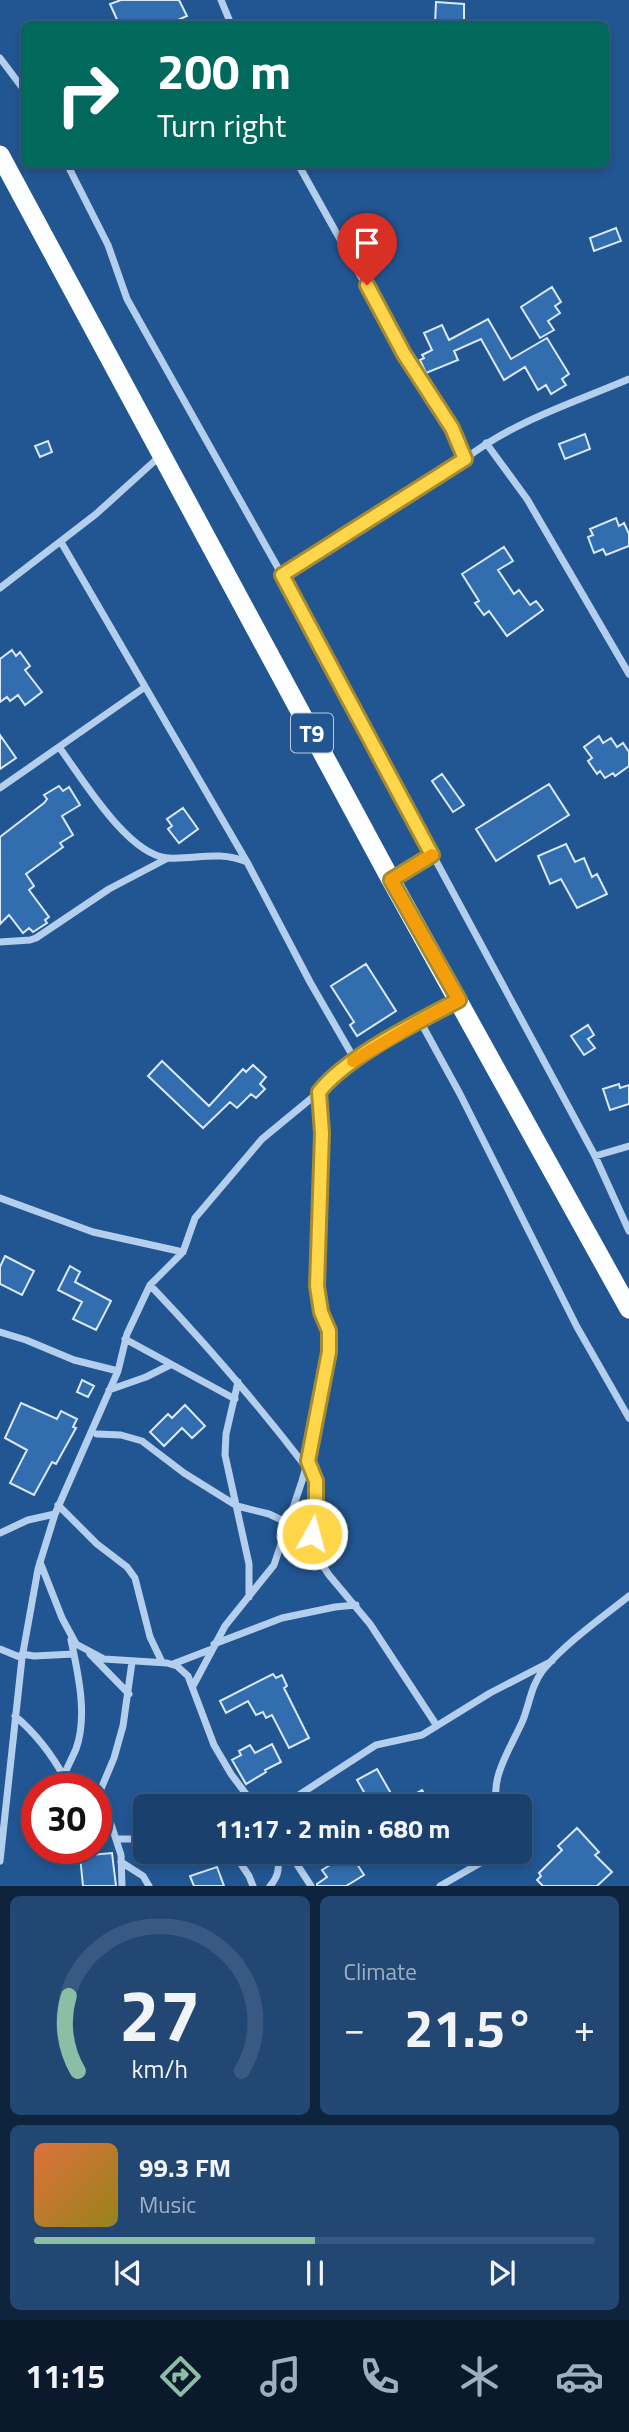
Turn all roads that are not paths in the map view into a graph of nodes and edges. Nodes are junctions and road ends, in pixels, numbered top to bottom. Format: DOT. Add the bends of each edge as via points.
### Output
graph roads {
  1 [pos="221,0"];
  2 [pos="230,21"];
  3 [pos="0,58"];
  4 [pos="21,86"];
  5 [pos="0,155"];
  6 [pos="69,168"];
  7 [pos="300,168"];
  8 [pos="629,379"];
  9 [pos="486,443"];
  10 [pos="161,456"];
  11 [pos="465,459"];
  12 [pos="61,542"];
  13 [pos="282,575"];
  14 [pos="0,588"];
  15 [pos="629,674"];
  16 [pos="145,687"];
  17 [pos="59,747"];
  18 [pos="0,788"];
  19 [pos="432,855"];
  20 [pos="169,858"];
  21 [pos="247,862"];
  22 [pos="391,880"];
  23 [pos="0,942"];
  24 [pos="459,1000"];
  25 [pos="420,1021"];
  26 [pos="355,1060"];
  27 [pos="319,1092"];
  28 [pos="629,1146"];
  29 [pos="596,1156"];
  30 [pos="0,1198"];
  31 [pos="629,1231"];
  32 [pos="183,1252"];
  33 [pos="150,1284"];
  34 [pos="629,1309"];
  35 [pos="0,1332"];
  36 [pos="125,1339"];
  37 [pos="170,1365"];
  38 [pos="118,1371"];
  39 [pos="238,1382"];
  40 [pos="109,1390"];
  41 [pos="235,1399"];
  42 [pos="629,1418"];
  43 [pos="97,1434"];
  44 [pos="307,1464"];
  45 [pos="58,1505"];
  46 [pos="237,1506"];
  47 [pos="55,1514"];
  48 [pos="288,1523"];
  49 [pos="0,1533"];
  50 [pos="40,1562"];
  51 [pos="629,1596"];
  52 [pos="249,1597"];
  53 [pos="356,1605"];
  54 [pos="69,1632"];
  55 [pos="213,1646"];
  56 [pos="0,1649"];
  57 [pos="89,1652"];
  58 [pos="74,1654"];
  59 [pos="22,1656"];
  60 [pos="552,1661"];
  61 [pos="132,1662"];
  62 [pos="162,1662"];
  63 [pos="172,1664"];
  64 [pos="192,1686"];
  65 [pos="129,1694"];
  66 [pos="15,1716"];
  67 [pos="437,1726"];
  68 [pos="63,1773"];
  69 [pos="64,1773"];
  70 [pos="246,1794"];
  71 [pos="300,1794"];
  72 [pos="497,1794"];
  73 [pos="113,1830"];
  74 [pos="2,1833"];
  75 [pos="116,1839"];
  76 [pos="133,1839"];
  77 [pos="0,1861"];
  78 [pos="121,1862"];
  79 [pos="241,1864"];
  80 [pos="278,1864"];
  81 [pos="297,1864"];
  82 [pos="478,1864"];
  83 [pos="122,1886"];
  84 [pos="149,1886"];
  85 [pos="253,1886"];
  86 [pos="270,1886"];
  87 [pos="311,1886"];
  88 [pos="440,1886"];
  1 -- 2 [label="street"];
  3 -- 4 [label="street"];
  5 -- 10 [label="highway, T9"];
  6 -- 13 [label="street" via="108,245 127,299"];
  7 -- 11 [label="street" via="404,354 452,428"];
  8 -- 9 [label="street"];
  9 -- 11 [label="street"];
  9 -- 15 [label="street" via="527,499"];
  10 -- 12 [label="street"];
  10 -- 22 [label="highway, T9"];
  11 -- 13 [label="street"];
  12 -- 14 [label="street"];
  12 -- 16 [label="street"];
  13 -- 19 [label="street"];
  16 -- 17 [label="street"];
  16 -- 21 [label="street"];
  17 -- 18 [label="street"];
  17 -- 20 [label="street" via="121,830 151,854"];
  19 -- 22 [label="street"];
  19 -- 29 [label="street"];
  20 -- 21 [label="street" via="225,855"];
  20 -- 23 [label="street" via="109,889 36,938"];
  21 -- 26 [label="street"];
  22 -- 24 [label="highway, T9"];
  24 -- 25 [label="street"];
  24 -- 34 [label="highway, T9"];
  25 -- 26 [label="street"];
  25 -- 42 [label="street" via="577,1327"];
  26 -- 27 [label="street" via="330,1077"];
  27 -- 32 [label="street" via="262,1139 195,1218"];
  27 -- 44 [label="street" via="317,1286 329,1331 329,1352"];
  28 -- 29 [label="street"];
  29 -- 31 [label="street"];
  30 -- 32 [label="street" via="93,1232"];
  32 -- 33 [label="street"];
  33 -- 36 [label="street"];
  33 -- 39 [label="street"];
  35 -- 38 [label="street"];
  36 -- 37 [label="street"];
  36 -- 38 [label="street"];
  37 -- 40 [label="street"];
  37 -- 41 [label="street"];
  38 -- 40 [label="street"];
  39 -- 41 [label="street"];
  39 -- 44 [label="street"];
  40 -- 45 [label="street"];
  41 -- 46 [label="street" via="225,1455"];
  43 -- 46 [label="street" via="142,1441"];
  44 -- 48 [label="street"];
  44 -- 53 [label="street" via="316,1481 310,1544"];
  45 -- 47 [label="street"];
  45 -- 62 [label="street" via="135,1578 150,1637"];
  46 -- 48 [label="street"];
  46 -- 52 [label="street" via="249,1564"];
  47 -- 49 [label="street"];
  47 -- 50 [label="street"];
  48 -- 52 [label="street" via="274,1565"];
  50 -- 54 [label="street"];
  50 -- 59 [label="street"];
  51 -- 60 [label="street"];
  52 -- 55 [label="street"];
  53 -- 55 [label="street" via="282,1618"];
  53 -- 67 [label="street"];
  54 -- 57 [label="street" via="76,1644"];
  54 -- 58 [label="street"];
  55 -- 63 [label="street"];
  55 -- 64 [label="street"];
  56 -- 59 [label="street"];
  57 -- 61 [label="street"];
  57 -- 65 [label="street"];
  58 -- 59 [label="street"];
  58 -- 69 [label="street" via="82,1724"];
  59 -- 66 [label="street"];
  60 -- 67 [label="street"];
  60 -- 72 [label="street" via="530,1691 500,1773"];
  61 -- 62 [label="street"];
  61 -- 65 [label="street"];
  62 -- 63 [label="street"];
  63 -- 64 [label="street" via="188,1676"];
  64 -- 70 [label="street" via="214,1745"];
  65 -- 73 [label="street" via="114,1758 98,1796"];
  66 -- 68 [label="street" via="34,1732"];
  66 -- 74 [label="street"];
  67 -- 71 [label="street" via="422,1735 376,1745"];
  73 -- 75 [label="street"];
  74 -- 77 [label="street"];
  75 -- 76 [label="street"];
  75 -- 78 [label="street"];
  78 -- 83 [label="street"];
  78 -- 84 [label="street" via="143,1876"];
  79 -- 85 [label="street"];
  80 -- 86 [label="street"];
  81 -- 87 [label="street"];
  82 -- 88 [label="street"];
}
